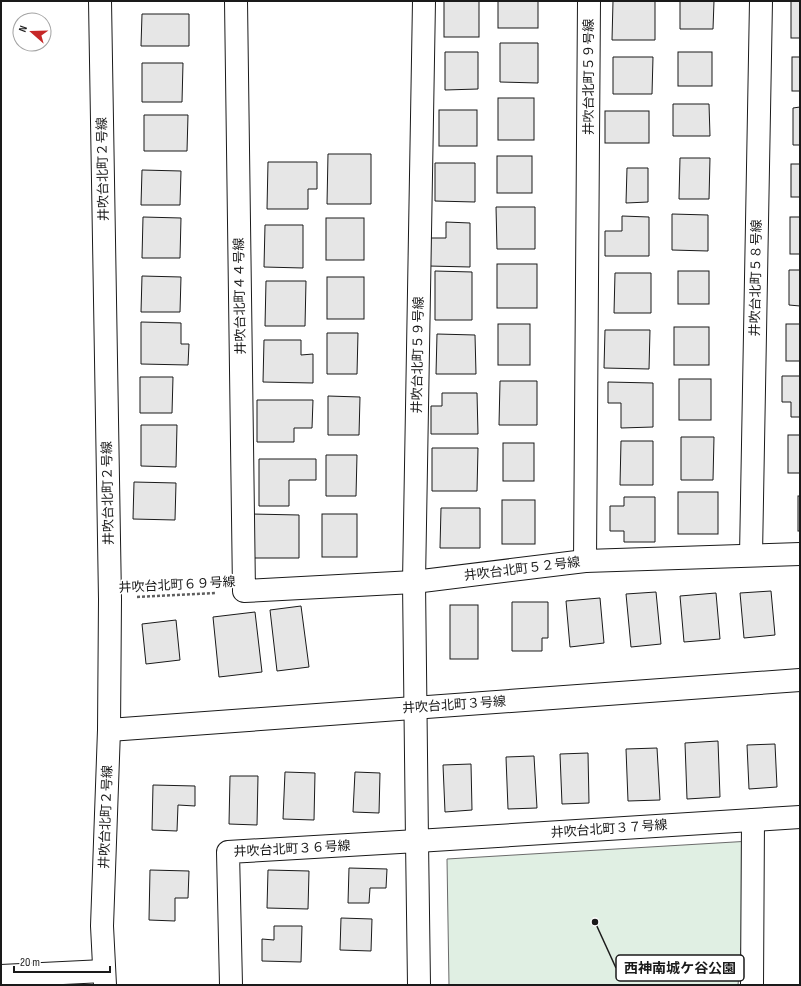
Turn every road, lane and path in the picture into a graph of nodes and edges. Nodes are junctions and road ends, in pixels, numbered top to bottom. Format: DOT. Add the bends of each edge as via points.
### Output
graph roads {
  1 [pos="100,1"];
  2 [pos="236,1"];
  3 [pos="424,1"];
  4 [pos="589,1"];
  5 [pos="761,1"];
  6 [pos="800,554"];
  7 [pos="751,555"];
  8 [pos="585,561"];
  9 [pos="414,582"];
  10 [pos="244,591"];
  11 [pos="110,599"];
  12 [pos="800,680"];
  13 [pos="417,708"];
  14 [pos="109,730"];
  15 [pos="800,817"];
  16 [pos="753,820"];
  17 [pos="418,841"];
  18 [pos="1,976"];
  19 [pos="104,978"];
  20 [pos="231,985"];
  21 [pos="419,985"];
  22 [pos="752,985"];
  1 -- 11 [label="street, 井吹台北町２号線"];
  2 -- 10 [label="street, 井吹台北町４４号線"];
  3 -- 9 [label="street, 井吹台北町５９号線"];
  4 -- 8 [label="street, 井吹台北町５９号線"];
  5 -- 7 [label="street, 井吹台北町５８号線"];
  6 -- 7 [label="street, 井吹台北町５２号線"];
  7 -- 8 [label="street, 井吹台北町５２号線"];
  8 -- 9 [label="street, 井吹台北町５２号線"];
  9 -- 10 [label="street, 井吹台北町５２号線"];
  9 -- 13 [label="street, 井吹台北町５９号線"];
  10 -- 11 [label="path, 井吹台北町６９号線"];
  11 -- 14 [label="street, 井吹台北町２号線"];
  12 -- 13 [label="street, 井吹台北町３号線"];
  13 -- 14 [label="street, 井吹台北町３号線"];
  13 -- 17 [label="street"];
  14 -- 19 [label="street, 井吹台北町２号線" via="102,926"];
  15 -- 16 [label="street, 井吹台北町３７号線"];
  16 -- 17 [label="street, 井吹台北町３７号線"];
  16 -- 22 [label="street"];
  17 -- 20 [label="street, 井吹台北町３６号線" via="228,852"];
  17 -- 21 [label="street"];
  18 -- 19 [label="street"];
}
